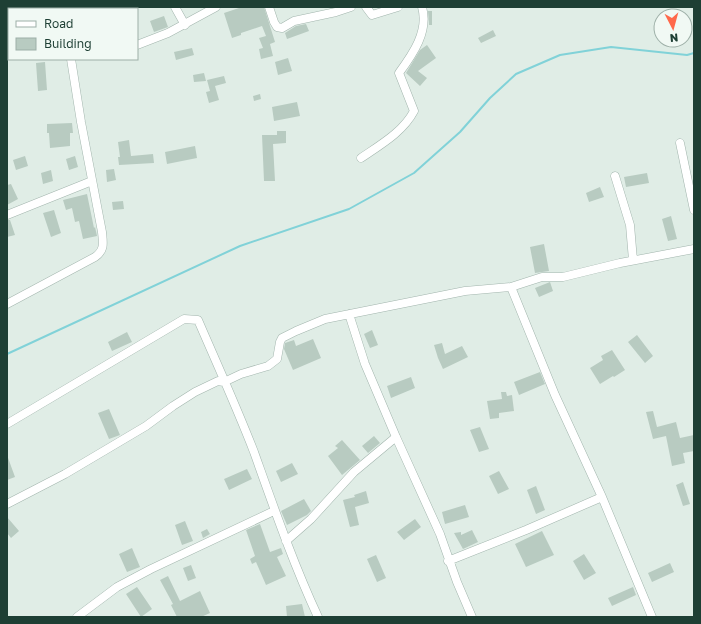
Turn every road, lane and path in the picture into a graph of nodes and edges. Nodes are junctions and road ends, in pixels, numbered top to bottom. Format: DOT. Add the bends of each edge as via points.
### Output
graph roads {
  1 [pos="175,7"];
  2 [pos="216,7"];
  3 [pos="269,7"];
  4 [pos="350,7"];
  5 [pos="366,7"];
  6 [pos="398,7"];
  7 [pos="422,7"];
  8 [pos="185,25"];
  9 [pos="138,45"];
  10 [pos="71,60"];
  11 [pos="680,143"];
  12 [pos="361,158"];
  13 [pos="615,176"];
  14 [pos="92,181"];
  15 [pos="694,210"];
  16 [pos="7,215"];
  17 [pos="694,249"];
  18 [pos="633,260"];
  19 [pos="511,288"];
  20 [pos="7,304"];
  21 [pos="349,314"];
  22 [pos="224,382"];
  23 [pos="7,424"];
  24 [pos="396,437"];
  25 [pos="602,497"];
  26 [pos="7,504"];
  27 [pos="274,511"];
  28 [pos="286,541"];
  29 [pos="448,561"];
  30 [pos="77,617"];
  31 [pos="318,617"];
  32 [pos="472,617"];
  33 [pos="652,617"];
  1 -- 8 [label="street"];
  2 -- 8 [label="street"];
  3 -- 4 [label="street" via="277,28 294,21"];
  5 -- 6 [label="street" via="372,15"];
  7 -- 12 [label="street" via="423,31 399,73 414,111 398,131"];
  8 -- 9 [label="street"];
  10 -- 14 [label="street"];
  11 -- 15 [label="street"];
  13 -- 18 [label="street" via="630,225"];
  14 -- 16 [label="street"];
  14 -- 20 [label="street" via="102,232 102,250 95,257"];
  17 -- 18 [label="street"];
  18 -- 19 [label="street" via="563,277 542,278"];
  19 -- 21 [label="street" via="466,291"];
  19 -- 25 [label="street" via="555,395"];
  21 -- 22 [label="street" via="325,319 290,334 280,342 276,362"];
  21 -- 24 [label="street" via="365,364"];
  22 -- 23 [label="street" via="198,320 184,319"];
  22 -- 26 [label="street" via="218,381 195,392 146,426 65,474"];
  22 -- 27 [label="street" via="254,452"];
  24 -- 28 [label="street" via="354,472 311,519"];
  24 -- 29 [label="street" via="440,534"];
  25 -- 29 [label="street"];
  25 -- 33 [label="street"];
  27 -- 28 [label="street"];
  27 -- 30 [label="street" via="117,587"];
  28 -- 31 [label="street"];
  29 -- 32 [label="street"];
}
